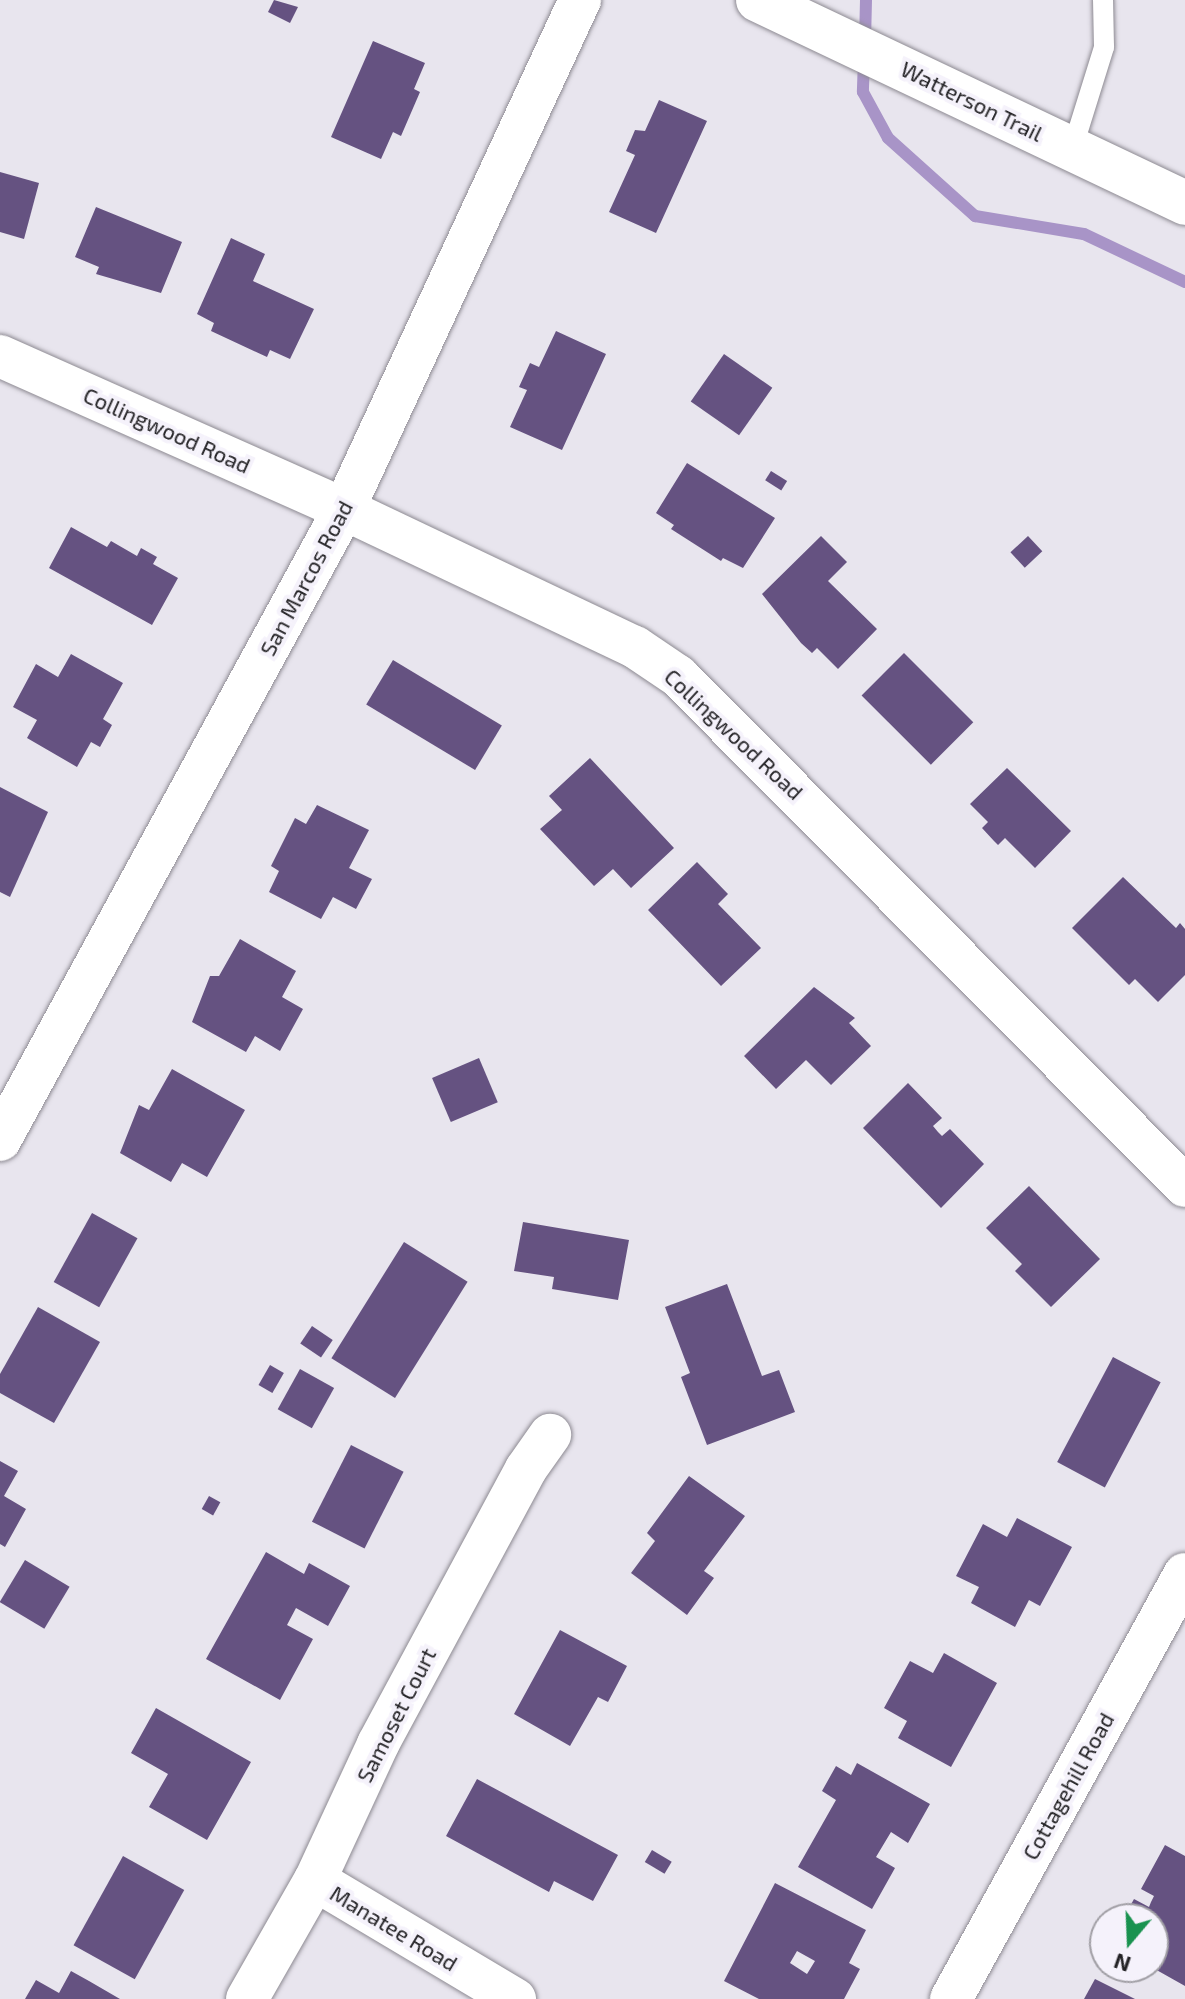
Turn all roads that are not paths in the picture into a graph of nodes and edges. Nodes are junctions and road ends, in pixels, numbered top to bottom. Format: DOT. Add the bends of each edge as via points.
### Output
graph roads {
  1 [pos="580,0"];
  2 [pos="758,0"];
  3 [pos="1103,0"];
  4 [pos="1072,150"];
  5 [pos="1185,203"];
  6 [pos="0,356"];
  7 [pos="344,509"];
  8 [pos="0,1140"];
  9 [pos="1185,1186"];
  10 [pos="550,1435"];
  11 [pos="1185,1574"];
  12 [pos="315,1880"];
  13 [pos="247,1999"];
  14 [pos="515,1999"];
  15 [pos="951,1999"];
  1 -- 7 [label="street, San Marcos Road"];
  2 -- 4 [label="main road, Watterson Trail"];
  3 -- 4 [label="lane" via="1104,47"];
  4 -- 5 [label="main road, Watterson Trail"];
  6 -- 7 [label="street, Collingwood Road"];
  7 -- 8 [label="street, San Marcos Road"];
  7 -- 9 [label="street, Collingwood Road" via="635,647 678,676"];
  10 -- 12 [label="street, Samoset Court" via="526,1469 378,1744"];
  11 -- 15 [label="street, Cottagehill Road"];
  12 -- 13 [label="street, Samoset Court"];
  12 -- 14 [label="street, Manatee Road"];
}
